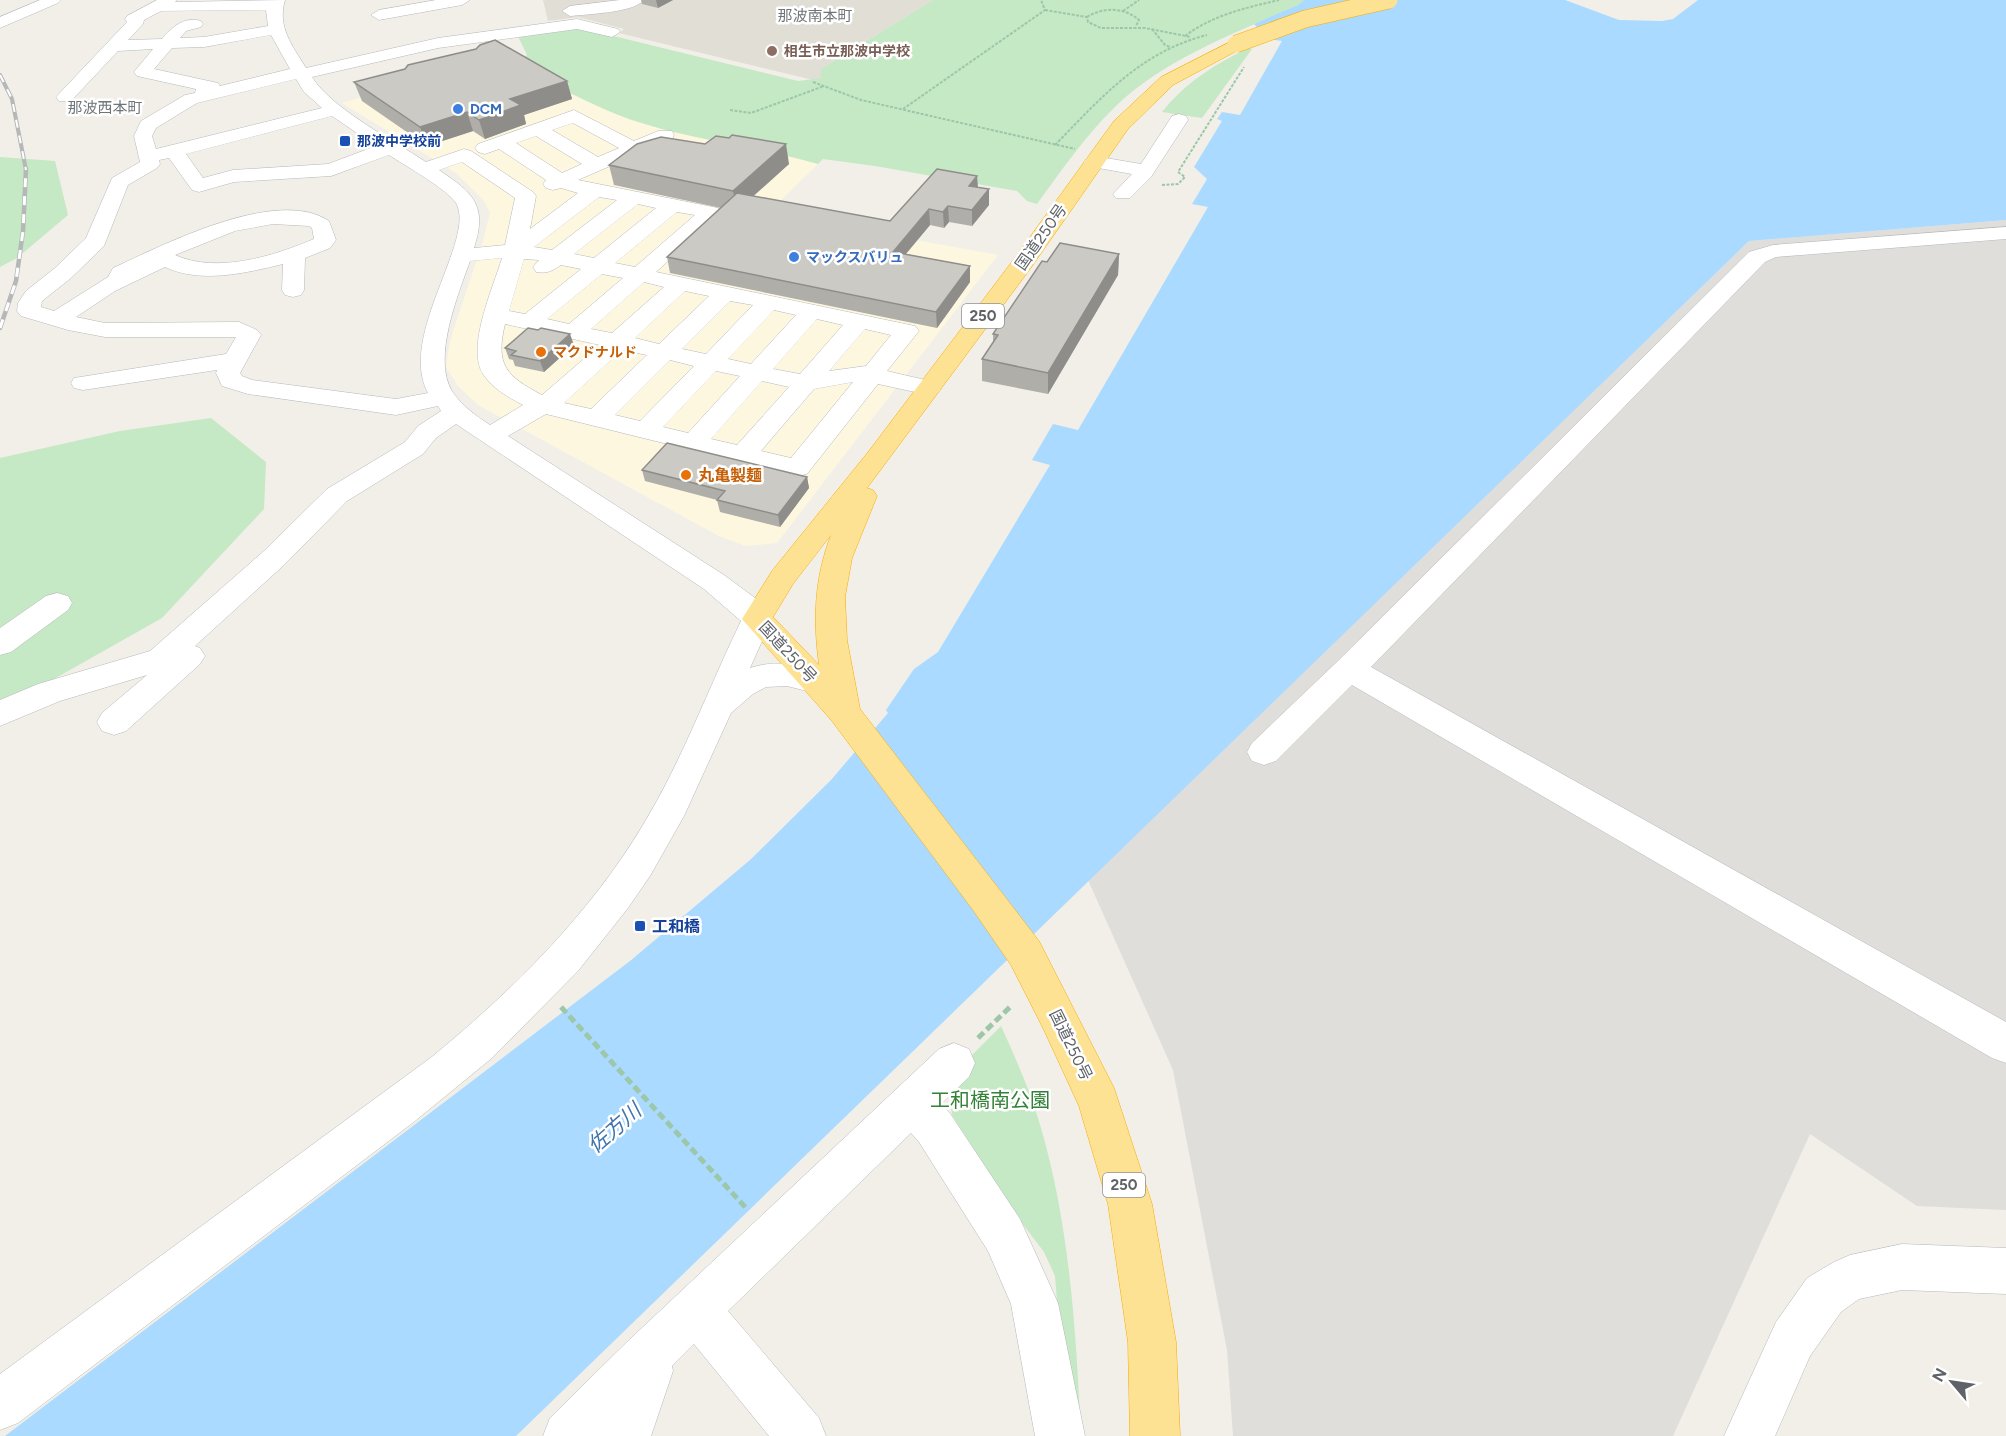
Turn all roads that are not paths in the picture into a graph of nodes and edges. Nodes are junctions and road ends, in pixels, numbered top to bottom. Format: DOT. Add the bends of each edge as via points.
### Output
graph roads {
  1 [pos="53,0"];
  2 [pos="462,0"];
  3 [pos="636,0"];
  4 [pos="1389,0"];
  5 [pos="276,3"];
  6 [pos="161,4"];
  7 [pos="407,5"];
  8 [pos="570,12"];
  9 [pos="384,19"];
  10 [pos="0,23"];
  11 [pos="195,24"];
  12 [pos="276,29"];
  13 [pos="612,32"];
  14 [pos="165,44"];
  15 [pos="438,44"];
  16 [pos="113,46"];
  17 [pos="408,50"];
  18 [pos="374,58"];
  19 [pos="239,70"];
  20 [pos="402,72"];
  21 [pos="299,74"];
  22 [pos="212,87"];
  23 [pos="65,97"];
  24 [pos="189,100"];
  25 [pos="337,103"];
  26 [pos="1179,120"];
  27 [pos="537,129"];
  28 [pos="665,135"];
  29 [pos="501,142"];
  30 [pos="391,147"];
  31 [pos="634,149"];
  32 [pos="175,151"];
  33 [pos="464,155"];
  34 [pos="1086,156"];
  35 [pos="147,157"];
  36 [pos="598,165"];
  37 [pos="424,169"];
  38 [pos="1145,170"];
  39 [pos="561,180"];
  40 [pos="595,190"];
  41 [pos="1123,194"];
  42 [pos="526,196"];
  43 [pos="633,198"];
  44 [pos="672,205"];
  45 [pos="2006,233"];
  46 [pos="1958,237"];
  47 [pos="515,251"];
  48 [pos="1996,253"];
  49 [pos="294,254"];
  50 [pos="462,255"];
  51 [pos="557,257"];
  52 [pos="598,267"];
  53 [pos="639,276"];
  54 [pos="117,281"];
  55 [pos="680,284"];
  56 [pos="505,285"];
  57 [pos="293,290"];
  58 [pos="725,293"];
  59 [pos="769,303"];
  60 [pos="812,311"];
  61 [pos="496,315"];
  62 [pos="58,319"];
  63 [pos="859,321"];
  64 [pos="530,322"];
  65 [pos="574,332"];
  66 [pos="618,342"];
  67 [pos="664,352"];
  68 [pos="235,360"];
  69 [pos="710,362"];
  70 [pos="756,372"];
  71 [pos="873,375"];
  72 [pos="83,383"];
  73 [pos="805,383"];
  74 [pos="929,388"];
  75 [pos="450,404"];
  76 [pos="542,405"];
  77 [pos="597,418"];
  78 [pos="646,430"];
  79 [pos="489,436"];
  80 [pos="694,442"];
  81 [pos="744,454"];
  82 [pos="878,457"];
  83 [pos="389,464"];
  84 [pos="57,603"];
  85 [pos="757,619"];
  86 [pos="0,644"];
  87 [pos="1349,669"];
  88 [pos="815,681"];
  89 [pos="716,709"];
  90 [pos="844,712"];
  91 [pos="0,714"];
  92 [pos="114,722"];
  93 [pos="1264,752"];
  94 [pos="2006,1044"];
  95 [pos="954,1063"];
  96 [pos="912,1104"];
  97 [pos="2006,1271"];
  98 [pos="697,1310"];
  99 [pos="645,1358"];
  100 [pos="0,1405"];
  101 [pos="568,1436"];
  102 [pos="626,1436"];
  103 [pos="801,1436"];
  104 [pos="1060,1436"];
  105 [pos="1155,1436"];
  106 [pos="1749,1436"];
  1 -- 10 [label="street"];
  2 -- 7 [label="street"];
  3 -- 8 [label="street"];
  4 -- 34 [label="highway, 国道250号 / 250, bridge" via="1305,19 1236,44 1182,72 1151,94"];
  5 -- 6 [label="street"];
  5 -- 12 [label="street"];
  6 -- 16 [label="street" via="133,19 137,21"];
  7 -- 9 [label="street"];
  7 -- 15 [label="street"];
  8 -- 13 [label="street"];
  8 -- 15 [label="street"];
  9 -- 17 [label="street"];
  11 -- 14 [label="street" via="180,28"];
  12 -- 14 [label="street" via="204,42"];
  12 -- 21 [label="street"];
  14 -- 16 [label="street"];
  14 -- 22 [label="street" via="143,72"];
  15 -- 17 [label="street"];
  16 -- 23 [label="street"];
  17 -- 18 [label="street"];
  18 -- 20 [label="street"];
  18 -- 21 [label="street"];
  19 -- 22 [label="street"];
  21 -- 24 [label="street"];
  21 -- 25 [label="street" via="310,88"];
  22 -- 24 [label="street"];
  24 -- 35 [label="street" via="148,125 143,136"];
  25 -- 30 [label="street"];
  25 -- 32 [label="street"];
  26 -- 38 [label="street"];
  27 -- 29 [label="street"];
  27 -- 31 [label="street" via="574,117"];
  27 -- 36 [label="street"];
  28 -- 31 [label="street"];
  29 -- 33 [label="street"];
  29 -- 39 [label="street"];
  30 -- 32 [label="street" via="331,170 233,176 199,186"];
  30 -- 37 [label="street"];
  31 -- 36 [label="street"];
  32 -- 35 [label="street"];
  33 -- 37 [label="street"];
  33 -- 42 [label="street"];
  34 -- 38 [label="street"];
  34 -- 74 [label="highway, 国道250号 / 250" via="1022,264"];
  35 -- 62 [label="street" via="150,164 119,182 96,241 29,303 29,311"];
  36 -- 39 [label="street"];
  37 -- 50 [label="street" via="456,190 465,201 470,227"];
  38 -- 41 [label="street"];
  39 -- 40 [label="street"];
  39 -- 42 [label="street"];
  40 -- 43 [label="street"];
  40 -- 47 [label="street"];
  42 -- 47 [label="street"];
  43 -- 44 [label="street"];
  43 -- 51 [label="street"];
  44 -- 52 [label="street"];
  44 -- 53 [label="street" via="711,212"];
  45 -- 46 [label="street"];
  46 -- 48 [label="street"];
  46 -- 87 [label="street" via="1773,251 1757,257"];
  47 -- 50 [label="street"];
  47 -- 51 [label="street"];
  47 -- 56 [label="street"];
  49 -- 54 [label="street" via="216,269 188,268 165,259"];
  49 -- 54 [label="street" via="325,240 322,225 288,218 226,227 121,273"];
  49 -- 57 [label="street"];
  50 -- 75 [label="street" via="433,345 433,377"];
  51 -- 52 [label="street"];
  51 -- 56 [label="street" via="524,282"];
  52 -- 53 [label="street"];
  52 -- 64 [label="street"];
  53 -- 55 [label="street"];
  53 -- 65 [label="street"];
  54 -- 62 [label="street"];
  55 -- 58 [label="street"];
  55 -- 66 [label="street"];
  56 -- 61 [label="street"];
  58 -- 59 [label="street"];
  58 -- 67 [label="street"];
  59 -- 60 [label="street"];
  59 -- 69 [label="street"];
  60 -- 63 [label="street"];
  60 -- 70 [label="street"];
  61 -- 64 [label="street"];
  61 -- 76 [label="street" via="489,338 488,361 493,372 505,384"];
  62 -- 68 [label="street" via="105,330 239,329 249,335"];
  63 -- 71 [label="street" via="907,331"];
  63 -- 73 [label="street"];
  64 -- 65 [label="street"];
  65 -- 66 [label="street"];
  66 -- 67 [label="street"];
  66 -- 76 [label="street" via="558,396"];
  67 -- 69 [label="street"];
  67 -- 77 [label="street"];
  68 -- 72 [label="street"];
  68 -- 75 [label="street" via="228,373 231,381 248,387 396,407"];
  69 -- 70 [label="street"];
  69 -- 78 [label="street"];
  70 -- 73 [label="street"];
  70 -- 80 [label="street"];
  71 -- 73 [label="street" via="862,373"];
  71 -- 74 [label="street"];
  71 -- 81 [label="street" via="797,468"];
  73 -- 81 [label="street"];
  74 -- 82 [label="highway, 国道250号 / 250"];
  75 -- 79 [label="street"];
  75 -- 83 [label="street" via="414,448"];
  76 -- 77 [label="street"];
  76 -- 79 [label="street"];
  77 -- 78 [label="street"];
  78 -- 80 [label="street"];
  79 -- 85 [label="street" via="714,582"];
  80 -- 81 [label="street"];
  82 -- 85 [label="highway, 国道250号 / 250" via="782,578"];
  82 -- 90 [label="highway, 250" via="841,548 830,595"];
  83 -- 91 [label="street" via="337,495 274,558 161,659 49,692"];
  83 -- 92 [label="street" via="350,494 296,560"];
  84 -- 86 [label="street"];
  85 -- 88 [label="highway, 国道250号 / 250"];
  85 -- 89 [label="street"];
  87 -- 93 [label="street"];
  87 -- 94 [label="street"];
  88 -- 89 [label="street" via="796,675 760,676 733,691"];
  88 -- 90 [label="highway, 国道250号 / 250"];
  89 -- 100 [label="street" via="663,824 636,867 580,939 499,1025 417,1095"];
  90 -- 105 [label="highway, 国道250号 / 250" via="1025,952 1099,1103 1130,1204 1152,1342"];
  95 -- 96 [label="street"];
  96 -- 98 [label="street"];
  96 -- 104 [label="street" via="934,1127 1004,1235 1034,1303"];
  97 -- 106 [label="street" via="1902,1267 1850,1278 1824,1296 1792,1339"];
  98 -- 99 [label="street"];
  98 -- 103 [label="street"];
  99 -- 101 [label="street"];
  99 -- 102 [label="street" via="649,1371"];
}
